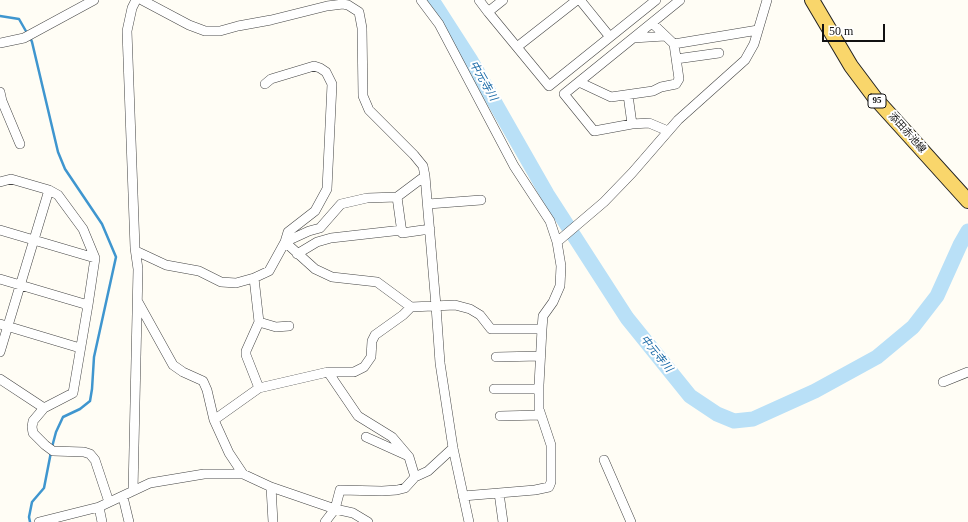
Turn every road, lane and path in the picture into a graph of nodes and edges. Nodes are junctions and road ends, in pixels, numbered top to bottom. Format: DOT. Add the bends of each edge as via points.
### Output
graph roads {
  1 [pos="94,0"];
  2 [pos="136,0"];
  3 [pos="142,0"];
  4 [pos="422,0"];
  5 [pos="479,0"];
  6 [pos="502,0"];
  7 [pos="577,0"];
  8 [pos="580,0"];
  9 [pos="656,0"];
  10 [pos="680,0"];
  11 [pos="767,0"];
  12 [pos="812,0"];
  13 [pos="643,10"];
  14 [pos="488,12"];
  15 [pos="653,22"];
  16 [pos="758,30"];
  17 [pos="665,36"];
  18 [pos="610,37"];
  19 [pos="633,38"];
  20 [pos="0,43"];
  21 [pos="674,44"];
  22 [pos="517,47"];
  23 [pos="719,53"];
  24 [pos="676,59"];
  25 [pos="566,72"];
  26 [pos="577,83"];
  27 [pos="265,84"];
  28 [pos="0,92"];
  29 [pos="628,95"];
  30 [pos="1,101"];
  31 [pos="632,124"];
  32 [pos="668,132"];
  33 [pos="20,144"];
  34 [pos="425,176"];
  35 [pos="0,182"];
  36 [pos="49,190"];
  37 [pos="397,197"];
  38 [pos="481,200"];
  39 [pos="968,201"];
  40 [pos="428,204"];
  41 [pos="430,228"];
  42 [pos="0,230"];
  43 [pos="402,230"];
  44 [pos="34,239"];
  45 [pos="560,239"];
  46 [pos="285,242"];
  47 [pos="136,251"];
  48 [pos="297,254"];
  49 [pos="95,258"];
  50 [pos="254,278"];
  51 [pos="0,279"];
  52 [pos="20,285"];
  53 [pos="137,301"];
  54 [pos="88,305"];
  55 [pos="436,306"];
  56 [pos="411,307"];
  57 [pos="259,322"];
  58 [pos="4,326"];
  59 [pos="289,326"];
  60 [pos="542,328"];
  61 [pos="80,348"];
  62 [pos="0,352"];
  63 [pos="540,356"];
  64 [pos="496,357"];
  65 [pos="328,372"];
  66 [pos="968,372"];
  67 [pos="0,379"];
  68 [pos="943,382"];
  69 [pos="258,388"];
  70 [pos="494,389"];
  71 [pos="539,389"];
  72 [pos="44,408"];
  73 [pos="541,415"];
  74 [pos="500,416"];
  75 [pos="214,420"];
  76 [pos="366,437"];
  77 [pos="453,448"];
  78 [pos="409,456"];
  79 [pos="604,460"];
  80 [pos="243,474"];
  81 [pos="415,477"];
  82 [pos="271,487"];
  83 [pos="133,491"];
  84 [pos="499,493"];
  85 [pos="463,496"];
  86 [pos="123,497"];
  87 [pos="109,502"];
  88 [pos="99,507"];
  89 [pos="336,509"];
  90 [pos="39,522"];
  91 [pos="102,522"];
  92 [pos="129,522"];
  93 [pos="274,522"];
  94 [pos="325,522"];
  95 [pos="368,522"];
  96 [pos="469,522"];
  97 [pos="503,522"];
  98 [pos="631,522"];
  1 -- 20 [label="street" via="24,38"];
  2 -- 47 [label="street" via="127,30"];
  3 -- 34 [label="street" via="189,25 220,31 327,6 348,5 359,12 362,28 363,96 369,110 414,155 423,166"];
  4 -- 45 [label="street" via="439,24 514,166"];
  5 -- 14 [label="street"];
  6 -- 14 [label="street"];
  7 -- 22 [label="street"];
  8 -- 18 [label="street"];
  9 -- 13 [label="street"];
  10 -- 15 [label="street"];
  11 -- 16 [label="street"];
  12 -- 39 [label="main road, 添田赤池線 / 95" via="851,66 875,98"];
  13 -- 15 [label="street"];
  13 -- 18 [label="street"];
  14 -- 22 [label="street"];
  15 -- 17 [label="street"];
  15 -- 19 [label="street"];
  16 -- 21 [label="street"];
  16 -- 32 [label="street" via="746,60 678,120"];
  17 -- 19 [label="street"];
  17 -- 21 [label="street"];
  18 -- 25 [label="street"];
  19 -- 26 [label="street"];
  21 -- 24 [label="street"];
  22 -- 25 [label="street" via="549,86"];
  23 -- 24 [label="street"];
  24 -- 29 [label="street" via="679,79 676,84"];
  25 -- 26 [label="street"];
  26 -- 29 [label="street" via="611,97"];
  26 -- 31 [label="street" via="564,94 594,131"];
  27 -- 46 [label="street" via="271,79 314,66 326,72 332,84 327,189 315,211 288,232"];
  28 -- 30 [label="street"];
  29 -- 31 [label="street"];
  30 -- 33 [label="street"];
  31 -- 32 [label="street" via="649,123"];
  32 -- 45 [label="street" via="604,202"];
  34 -- 37 [label="street"];
  34 -- 40 [label="street"];
  35 -- 36 [label="street" via="11,179"];
  36 -- 44 [label="street"];
  36 -- 49 [label="street" via="58,195 83,229"];
  37 -- 43 [label="street"];
  37 -- 46 [label="street" via="367,198 341,204 320,228"];
  38 -- 40 [label="street"];
  40 -- 41 [label="street"];
  41 -- 43 [label="street" via="402,233"];
  41 -- 55 [label="street"];
  42 -- 44 [label="street"];
  43 -- 48 [label="street" via="324,240"];
  44 -- 49 [label="street"];
  44 -- 52 [label="street"];
  45 -- 60 [label="street" via="560,286 543,316"];
  46 -- 48 [label="street"];
  46 -- 50 [label="street" via="269,271"];
  47 -- 50 [label="street" via="166,265 200,271 221,282 236,283"];
  47 -- 53 [label="street"];
  48 -- 56 [label="street" via="314,269 332,277 377,282"];
  49 -- 54 [label="street"];
  50 -- 57 [label="street"];
  51 -- 52 [label="street"];
  52 -- 54 [label="street"];
  52 -- 58 [label="street"];
  53 -- 75 [label="street" via="173,365 203,381"];
  53 -- 83 [label="street"];
  54 -- 61 [label="street"];
  55 -- 56 [label="street"];
  55 -- 60 [label="street" via="455,305 470,310 480,315 491,329"];
  55 -- 77 [label="street" via="440,363"];
  56 -- 65 [label="street" via="404,315 375,335 371,357 364,367 354,372"];
  57 -- 59 [label="street" via="276,327"];
  57 -- 69 [label="street" via="246,350"];
  58 -- 61 [label="street"];
  58 -- 62 [label="street"];
  60 -- 63 [label="street"];
  61 -- 72 [label="street" via="73,393"];
  63 -- 64 [label="street"];
  63 -- 71 [label="street"];
  65 -- 69 [label="street"];
  65 -- 78 [label="street" via="358,416 392,437"];
  66 -- 68 [label="street"];
  67 -- 72 [label="street"];
  69 -- 75 [label="street"];
  70 -- 71 [label="street"];
  71 -- 73 [label="street"];
  72 -- 87 [label="street" via="33,420 33,433 53,452 90,454 95,460"];
  73 -- 74 [label="street"];
  73 -- 84 [label="street" via="550,446 550,487"];
  75 -- 80 [label="street" via="229,453"];
  76 -- 78 [label="street"];
  77 -- 81 [label="street" via="428,471"];
  77 -- 85 [label="street"];
  78 -- 81 [label="street"];
  79 -- 98 [label="street"];
  80 -- 82 [label="street"];
  80 -- 83 [label="street" via="204,474 150,483"];
  81 -- 89 [label="street" via="405,488 397,490 340,490"];
  82 -- 89 [label="street"];
  82 -- 93 [label="street"];
  83 -- 86 [label="street"];
  84 -- 85 [label="street"];
  84 -- 97 [label="street"];
  85 -- 96 [label="street"];
  86 -- 87 [label="street"];
  86 -- 92 [label="street"];
  87 -- 88 [label="street"];
  88 -- 90 [label="street"];
  88 -- 91 [label="street"];
  89 -- 94 [label="street"];
  89 -- 95 [label="street" via="353,513"];
}
